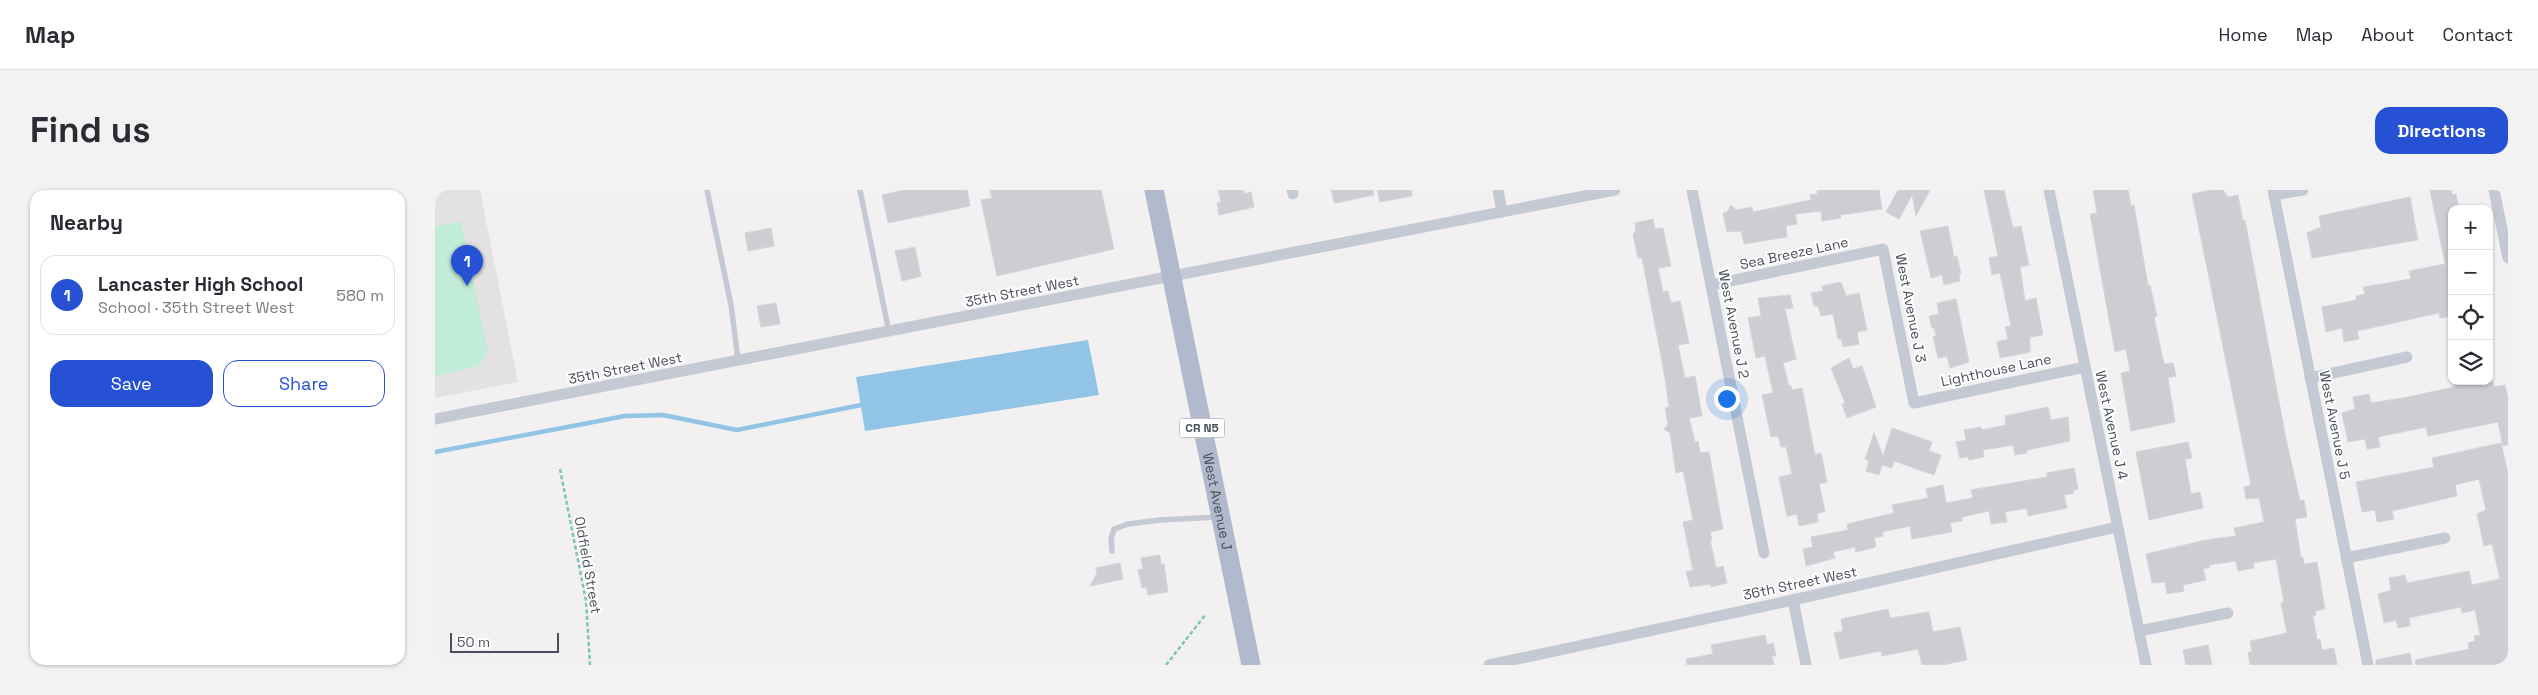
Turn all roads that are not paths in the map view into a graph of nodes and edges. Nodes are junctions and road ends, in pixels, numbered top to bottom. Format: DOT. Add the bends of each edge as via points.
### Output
graph roads {
  1 [pos="707,190"];
  2 [pos="860,190"];
  3 [pos="1155,190"];
  4 [pos="1498,190"];
  5 [pos="1615,190"];
  6 [pos="1692,190"];
  7 [pos="2049,190"];
  8 [pos="2303,190"];
  9 [pos="2494,190"];
  10 [pos="2273,193"];
  11 [pos="1502,212"];
  12 [pos="1883,249"];
  13 [pos="2508,258"];
  14 [pos="1172,277"];
  15 [pos="1711,285"];
  16 [pos="889,332"];
  17 [pos="2407,357"];
  18 [pos="738,361"];
  19 [pos="2085,367"];
  20 [pos="2311,378"];
  21 [pos="1914,403"];
  22 [pos="435,419"];
  23 [pos="1221,517"];
  24 [pos="2117,527"];
  25 [pos="2445,538"];
  26 [pos="1112,551"];
  27 [pos="1764,553"];
  28 [pos="2346,558"];
  29 [pos="1793,600"];
  30 [pos="2228,613"];
  31 [pos="2139,631"];
  32 [pos="1251,665"];
  33 [pos="1489,665"];
  34 [pos="1806,665"];
  35 [pos="2145,665"];
  36 [pos="2368,665"];
  1 -- 18 [label="lane" via="731,305"];
  2 -- 16 [label="lane"];
  3 -- 14 [label="main road, West Avenue J / CR N5"];
  4 -- 11 [label="street"];
  5 -- 11 [label="street, 35th Street West"];
  6 -- 15 [label="street, West Avenue J 2"];
  7 -- 19 [label="street, West Avenue J 4"];
  8 -- 10 [label="street"];
  9 -- 13 [label="street"];
  10 -- 20 [label="street, West Avenue J 5"];
  11 -- 14 [label="street, 35th Street West"];
  12 -- 15 [label="street, Sea Breeze Lane"];
  12 -- 21 [label="street, West Avenue J 3"];
  14 -- 16 [label="street, 35th Street West"];
  14 -- 23 [label="main road, West Avenue J / CR N5"];
  15 -- 27 [label="street, West Avenue J 2"];
  16 -- 18 [label="street, 35th Street West"];
  17 -- 20 [label="street"];
  18 -- 22 [label="street, 35th Street West"];
  19 -- 21 [label="street, Lighthouse Lane"];
  19 -- 24 [label="street, West Avenue J 4"];
  20 -- 28 [label="street, West Avenue J 5"];
  23 -- 26 [label="lane" via="1121,526 1114,529"];
  23 -- 32 [label="main road, West Avenue J / CR N5"];
  24 -- 29 [label="street, 36th Street West"];
  24 -- 31 [label="street, West Avenue J 4"];
  25 -- 28 [label="street"];
  28 -- 36 [label="street, West Avenue J 5"];
  29 -- 33 [label="street, 36th Street West"];
  29 -- 34 [label="street"];
  30 -- 31 [label="street"];
  31 -- 35 [label="street, West Avenue J 4"];
}
